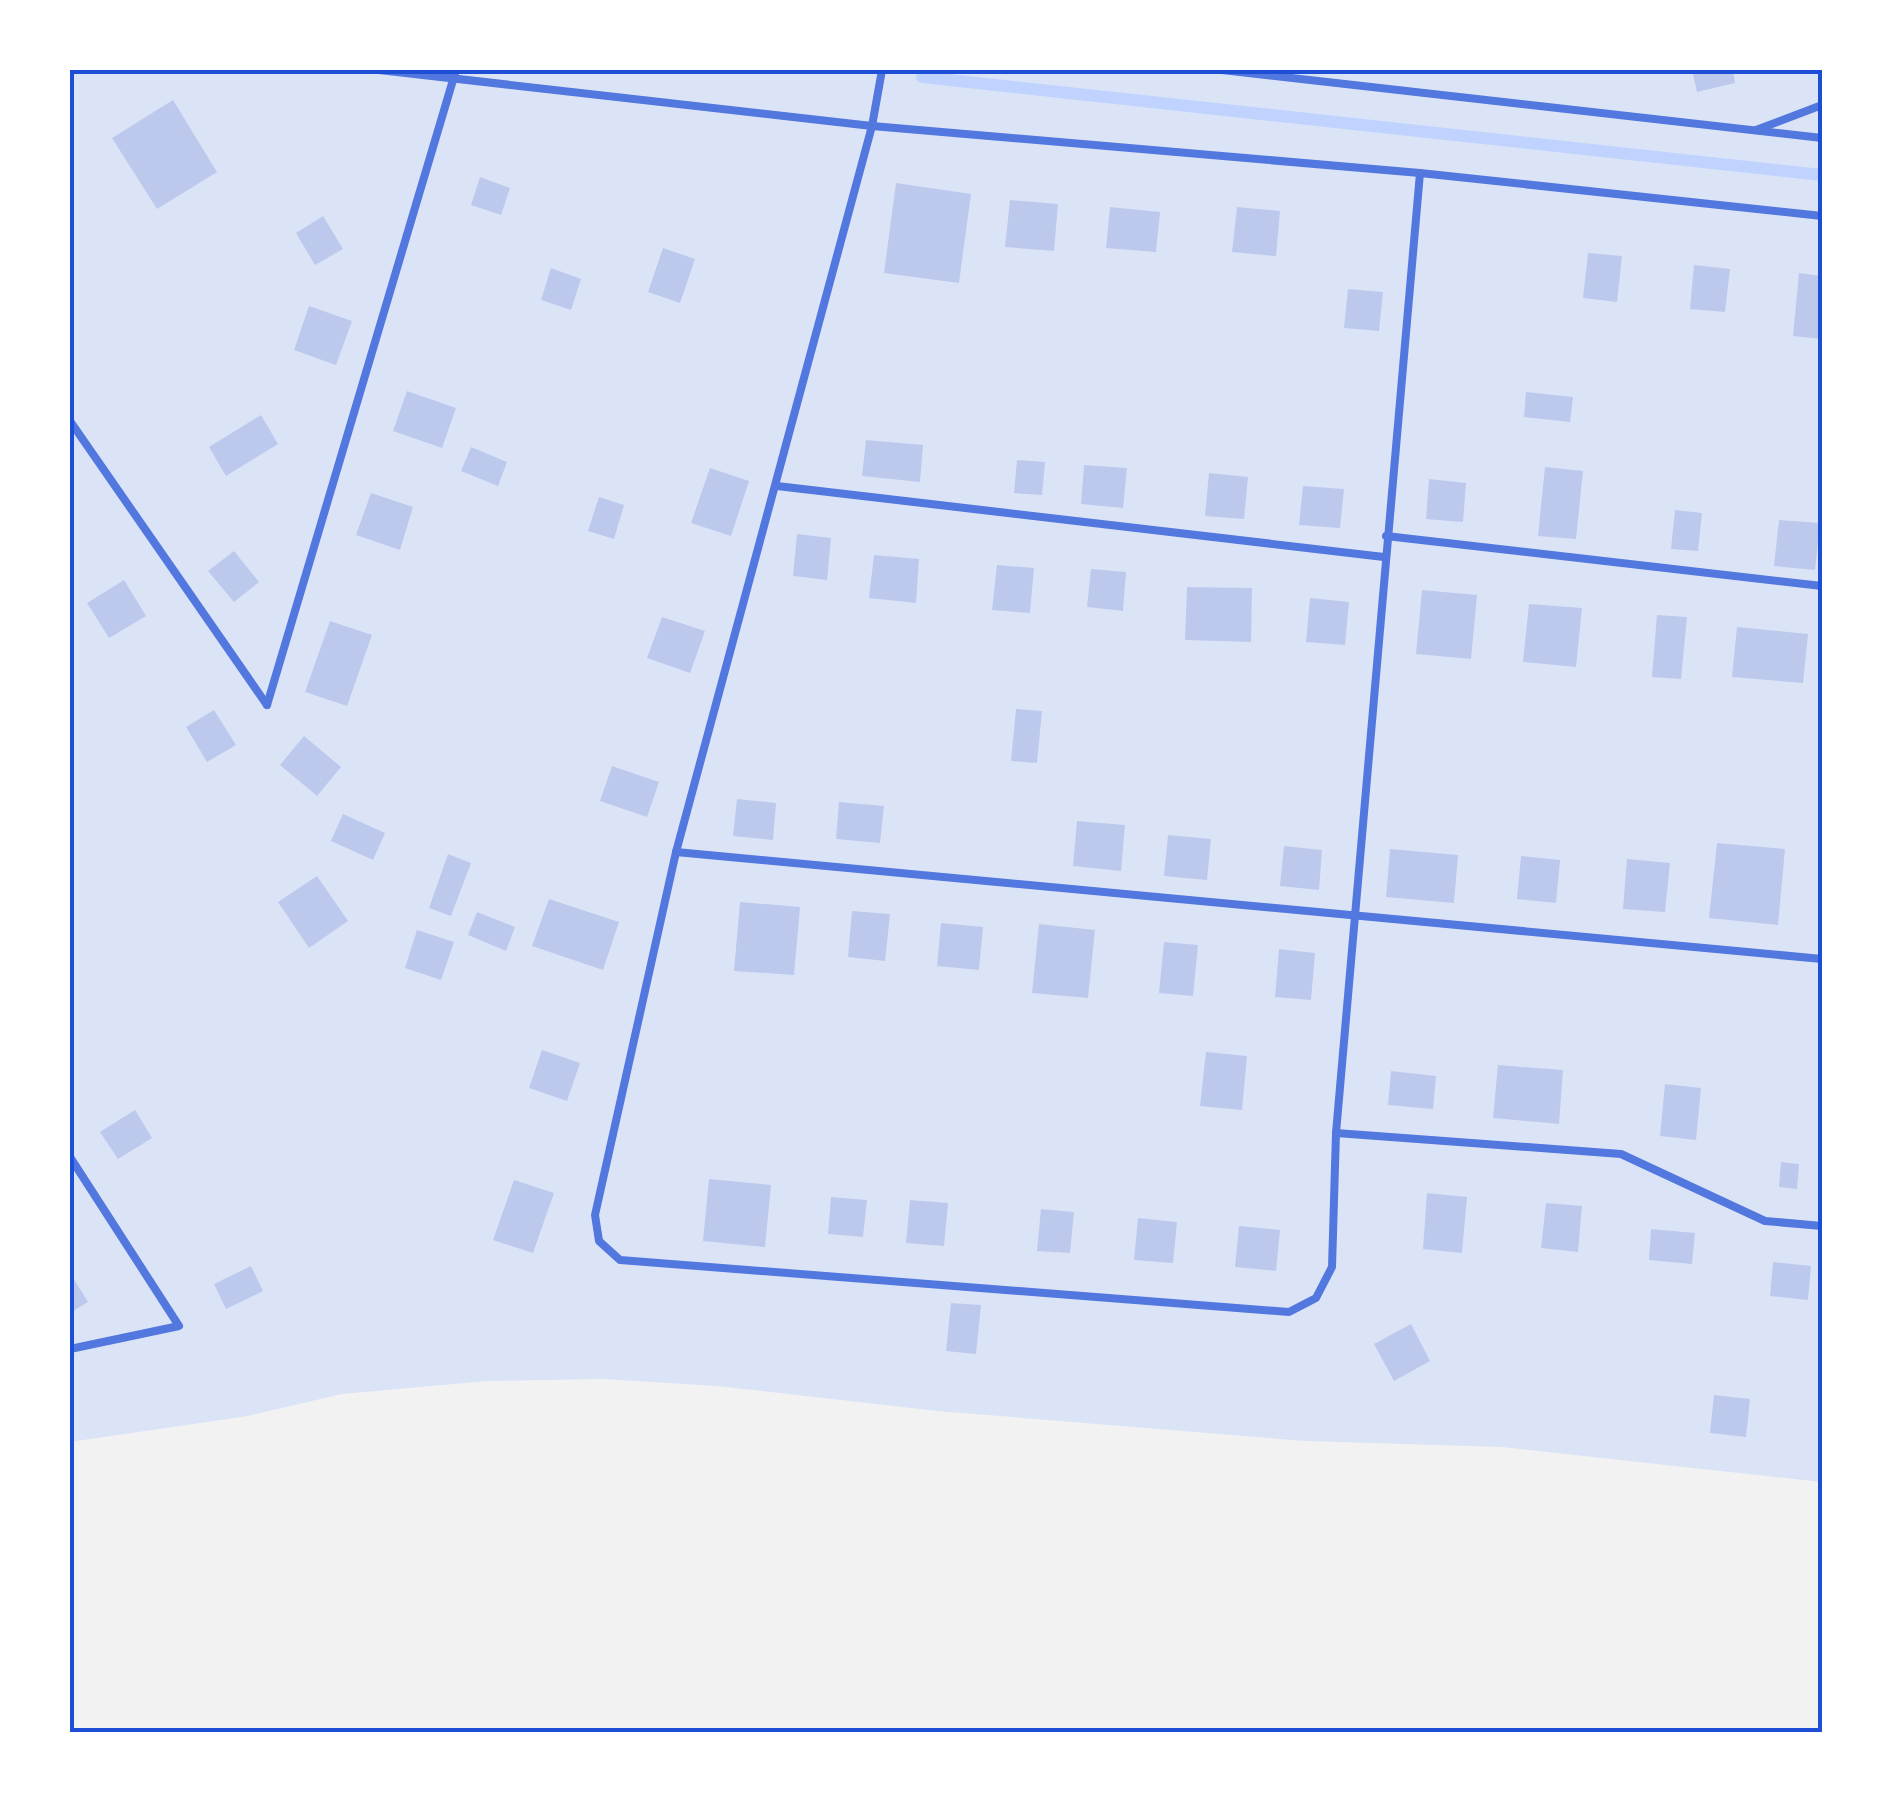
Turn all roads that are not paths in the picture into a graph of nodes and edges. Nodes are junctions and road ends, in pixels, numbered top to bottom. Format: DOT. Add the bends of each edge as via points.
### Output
graph roads {
  1 [pos="379,70"];
  2 [pos="882,70"];
  3 [pos="1222,70"];
  4 [pos="455,74"];
  5 [pos="1822,104"];
  6 [pos="872,126"];
  7 [pos="1754,131"];
  8 [pos="1822,138"];
  9 [pos="1420,173"];
  10 [pos="1822,216"];
  11 [pos="70,421"];
  12 [pos="776,486"];
  13 [pos="1386,536"];
  14 [pos="1384,558"];
  15 [pos="1822,586"];
  16 [pos="676,852"];
  17 [pos="1356,918"];
  18 [pos="1822,959"];
  19 [pos="1336,1133"];
  20 [pos="70,1157"];
  21 [pos="1822,1226"];
  22 [pos="70,1349"];
  1 -- 4 [label="lane"];
  2 -- 6 [label="lane"];
  3 -- 7 [label="lane"];
  4 -- 6 [label="lane"];
  4 -- 11 [label="lane" via="267,705"];
  5 -- 7 [label="lane"];
  6 -- 9 [label="lane"];
  6 -- 12 [label="lane"];
  7 -- 8 [label="lane"];
  9 -- 10 [label="lane"];
  9 -- 13 [label="lane"];
  12 -- 14 [label="lane"];
  12 -- 16 [label="lane"];
  13 -- 14 [label="lane"];
  13 -- 15 [label="lane"];
  14 -- 17 [label="lane"];
  16 -- 17 [label="lane"];
  16 -- 19 [label="lane" via="595,1216 599,1241 620,1260 1289,1312 1316,1298 1332,1267"];
  17 -- 18 [label="lane"];
  17 -- 19 [label="lane"];
  19 -- 21 [label="lane" via="1621,1154 1766,1221"];
  20 -- 22 [label="lane" via="179,1326"];
}
